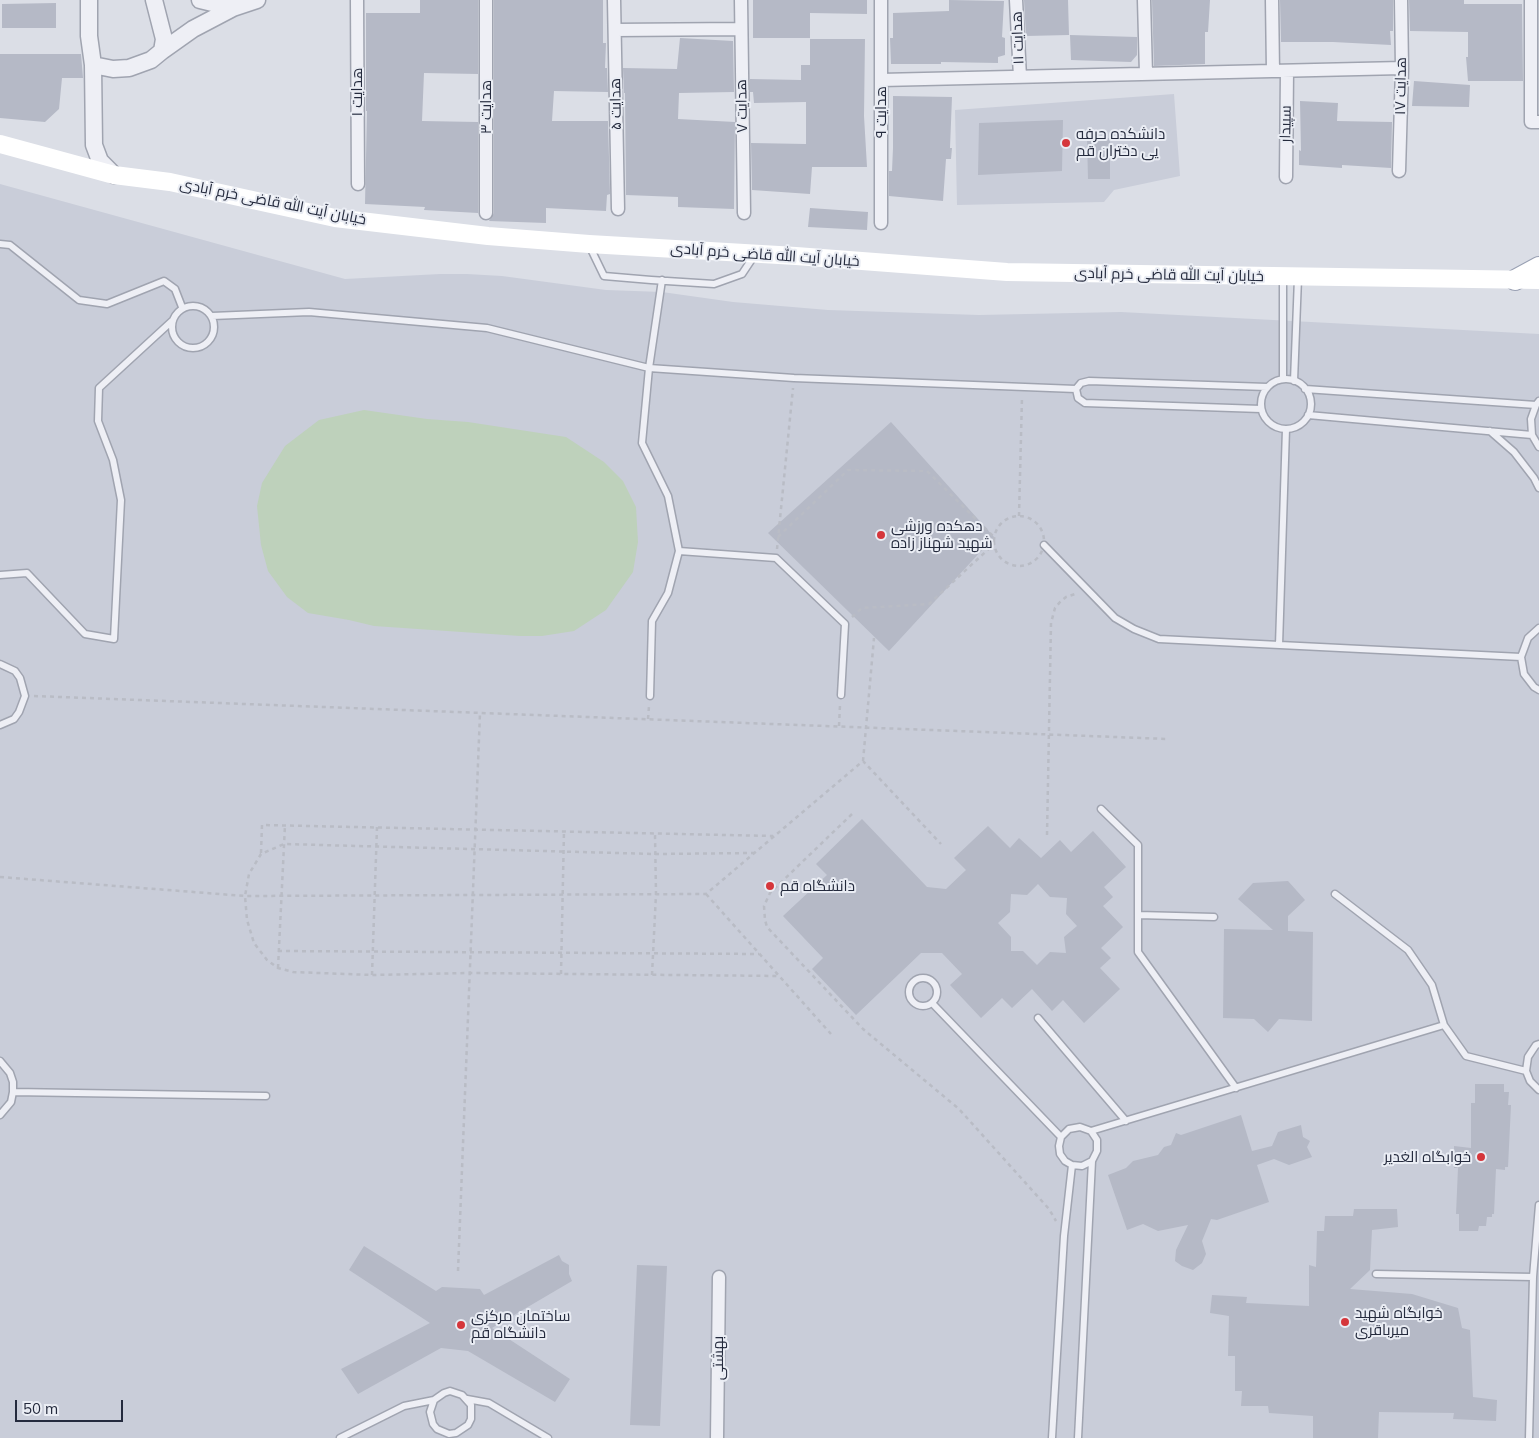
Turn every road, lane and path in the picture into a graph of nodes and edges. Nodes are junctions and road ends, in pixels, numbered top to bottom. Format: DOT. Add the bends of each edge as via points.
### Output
graph roads {
  1 [pos="89,0"];
  2 [pos="154,0"];
  3 [pos="200,0"];
  4 [pos="258,0"];
  5 [pos="356,0"];
  6 [pos="486,0"];
  7 [pos="614,0"];
  8 [pos="741,0"];
  9 [pos="881,0"];
  10 [pos="1016,0"];
  11 [pos="1144,0"];
  12 [pos="1272,0"];
  13 [pos="1401,0"];
  14 [pos="1531,0"];
  15 [pos="233,8"];
  16 [pos="741,29"];
  17 [pos="615,30"];
  18 [pos="162,51"];
  19 [pos="93,65"];
  20 [pos="1402,68"];
  21 [pos="1273,71"];
  22 [pos="1287,71"];
  23 [pos="1146,74"];
  24 [pos="1020,77"];
  25 [pos="881,80"];
  26 [pos="1535,122"];
  27 [pos="0,144"];
  28 [pos="94,145"];
  29 [pos="76,166"];
  30 [pos="1400,171"];
  31 [pos="114,175"];
  32 [pos="1286,177"];
  33 [pos="358,184"];
  34 [pos="618,209"];
  35 [pos="486,213"];
  36 [pos="744,213"];
  37 [pos="881,223"];
  38 [pos="0,244"];
  39 [pos="589,244"];
  40 [pos="755,254"];
  41 [pos="1539,267"];
  42 [pos="1290,277"];
  43 [pos="662,280"];
  44 [pos="1515,280"];
  45 [pos="1539,280"];
  46 [pos="182,307"];
  47 [pos="212,316"];
  48 [pos="172,321"];
  49 [pos="649,368"];
  50 [pos="794,378"];
  51 [pos="1283,379"];
  52 [pos="1294,380"];
  53 [pos="1022,387"];
  54 [pos="1267,387"];
  55 [pos="1076,389"];
  56 [pos="1305,389"];
  57 [pos="1537,403"];
  58 [pos="1261,409"];
  59 [pos="1308,415"];
  60 [pos="1286,429"];
  61 [pos="1488,430"];
  62 [pos="1532,434"];
  63 [pos="1539,447"];
  64 [pos="1539,488"];
  65 [pos="1019,516"];
  66 [pos="778,537"];
  67 [pos="994,537"];
  68 [pos="994,544"];
  69 [pos="1044,544"];
  70 [pos="679,551"];
  71 [pos="776,558"];
  72 [pos="0,575"];
  73 [pos="1094,595"];
  74 [pos="845,624"];
  75 [pos="1539,628"];
  76 [pos="874,638"];
  77 [pos="1279,645"];
  78 [pos="1522,657"];
  79 [pos="0,664"];
  80 [pos="1539,690"];
  81 [pos="841,695"];
  82 [pos="25,696"];
  83 [pos="650,696"];
  84 [pos="480,713"];
  85 [pos="648,719"];
  86 [pos="0,725"];
  87 [pos="839,726"];
  88 [pos="866,727"];
  89 [pos="1049,734"];
  90 [pos="1168,739"];
  91 [pos="863,761"];
  92 [pos="1101,808"];
  93 [pos="852,814"];
  94 [pos="285,825"];
  95 [pos="377,827"];
  96 [pos="474,829"];
  97 [pos="564,831"];
  98 [pos="656,833"];
  99 [pos="1047,835"];
  100 [pos="775,836"];
  101 [pos="284,844"];
  102 [pos="941,844"];
  103 [pos="376,847"];
  104 [pos="474,850"];
  105 [pos="563,852"];
  106 [pos="755,853"];
  107 [pos="261,854"];
  108 [pos="656,854"];
  109 [pos="0,877"];
  110 [pos="562,894"];
  111 [pos="656,894"];
  112 [pos="706,894"];
  113 [pos="1335,894"];
  114 [pos="474,895"];
  115 [pos="244,896"];
  116 [pos="281,896"];
  117 [pos="374,896"];
  118 [pos="1138,915"];
  119 [pos="1214,917"];
  120 [pos="278,951"];
  121 [pos="372,952"];
  122 [pos="471,952"];
  123 [pos="561,953"];
  124 [pos="653,953"];
  125 [pos="759,954"];
  126 [pos="278,968"];
  127 [pos="470,973"];
  128 [pos="561,974"];
  129 [pos="372,975"];
  130 [pos="652,975"];
  131 [pos="779,976"];
  132 [pos="932,1003"];
  133 [pos="1038,1018"];
  134 [pos="1444,1025"];
  135 [pos="831,1034"];
  136 [pos="1539,1044"];
  137 [pos="0,1061"];
  138 [pos="1526,1070"];
  139 [pos="1236,1088"];
  140 [pos="1539,1090"];
  141 [pos="13,1092"];
  142 [pos="266,1096"];
  143 [pos="0,1114"];
  144 [pos="1126,1121"];
  145 [pos="1091,1131"];
  146 [pos="1061,1137"];
  147 [pos="1092,1161"];
  148 [pos="1072,1165"];
  149 [pos="1539,1206"];
  150 [pos="1064,1236"];
  151 [pos="458,1271"];
  152 [pos="1376,1274"];
  153 [pos="718,1277"];
  154 [pos="1533,1277"];
  155 [pos="467,1399"];
  156 [pos="434,1400"];
  157 [pos="449,1436"];
  158 [pos="340,1438"];
  159 [pos="548,1438"];
  160 [pos="717,1438"];
  161 [pos="1052,1438"];
  162 [pos="1078,1438"];
  163 [pos="1529,1438"];
  1 -- 19 [label="street"];
  2 -- 18 [label="street" via="164,39"];
  3 -- 15 [label="street"];
  4 -- 15 [label="street"];
  5 -- 33 [label="street, هدایت ۱"];
  6 -- 35 [label="street, هدایت ۳"];
  7 -- 17 [label="street, هدایت ۵"];
  8 -- 16 [label="street, هدایت ۷"];
  9 -- 25 [label="street, هدایت ۹"];
  10 -- 24 [label="street, هدایت ۱۱"];
  11 -- 23 [label="street"];
  12 -- 21 [label="street"];
  13 -- 20 [label="street, هدایت ۱۷"];
  14 -- 26 [label="street"];
  15 -- 18 [label="street" via="193,29"];
  16 -- 17 [label="street"];
  16 -- 36 [label="street, هدایت ۷"];
  17 -- 34 [label="street, هدایت ۵"];
  18 -- 19 [label="street" via="151,60 130,68"];
  19 -- 28 [label="street"];
  20 -- 22 [label="street"];
  20 -- 30 [label="street, هدایت ۱۷"];
  21 -- 22 [label="street"];
  21 -- 23 [label="street"];
  22 -- 32 [label="street, سپیدار"];
  23 -- 24 [label="street"];
  24 -- 25 [label="street"];
  25 -- 37 [label="street, هدایت ۹"];
  27 -- 29 [label="main road, خیابان آیت الله قاضی خرم آبادی"];
  28 -- 29 [label="street" via="86,159"];
  28 -- 31 [label="street" via="100,161"];
  29 -- 31 [label="main road, خیابان آیت الله قاضی خرم آبادی"];
  31 -- 39 [label="main road, خیابان آیت الله قاضی خرم آبادی" via="170,182 336,218"];
  38 -- 46 [label="lane" via="10,245 79,300 107,304 164,281 175,289"];
  39 -- 40 [label="main road, خیابان آیت الله قاضی خرم آبادی"];
  39 -- 43 [label="lane" via="604,276"];
  40 -- 42 [label="main road, خیابان آیت الله قاضی خرم آبادی" via="1007,272"];
  40 -- 43 [label="lane" via="742,274 714,284"];
  41 -- 44 [label="main road"];
  42 -- 44 [label="main road, خیابان آیت الله قاضی خرم آبادی"];
  42 -- 51 [label="lane"];
  42 -- 52 [label="lane"];
  43 -- 49 [label="lane"];
  44 -- 45 [label="main road, خیابان آیت الله قاضی خرم آبادی"];
  46 -- 47 [label="lane" via="199,306"];
  46 -- 48 [label="lane"];
  47 -- 48 [label="lane" via="214,333 203,346 195,347 186,348 173,338"];
  47 -- 49 [label="lane" via="309,312 487,328"];
  48 -- 72 [label="lane" via="99,388 98,421 113,460 121,500 114,639 85,634 27,573"];
  49 -- 50 [label="lane"];
  49 -- 70 [label="lane" via="642,443 668,496"];
  50 -- 53 [label="lane"];
  50 -- 66 [label="path"];
  51 -- 52 [label="lane"];
  51 -- 54 [label="lane"];
  52 -- 56 [label="lane"];
  53 -- 55 [label="lane"];
  53 -- 65 [label="path"];
  54 -- 55 [label="lane" via="1089,381"];
  54 -- 58 [label="lane"];
  55 -- 58 [label="lane" via="1078,398 1085,403"];
  56 -- 57 [label="lane"];
  56 -- 59 [label="lane" via="1311,401"];
  57 -- 62 [label="lane" via="1531,419"];
  58 -- 60 [label="lane" via="1270,423"];
  59 -- 60 [label="lane" via="1299,425"];
  59 -- 61 [label="lane"];
  60 -- 77 [label="lane"];
  61 -- 62 [label="lane"];
  61 -- 64 [label="lane" via="1514,452"];
  62 -- 63 [label="lane"];
  65 -- 67 [label="path" via="1006,520"];
  65 -- 69 [label="path" via="1038,524"];
  66 -- 67 [label="path" via="848,470 927,471"];
  66 -- 71 [label="path"];
  67 -- 68 [label="path"];
  68 -- 69 [label="path" via="1005,562 1019,566 1038,558"];
  68 -- 74 [label="path" via="929,604 862,608"];
  69 -- 73 [label="lane"];
  70 -- 71 [label="lane"];
  70 -- 83 [label="lane" via="668,593 652,621"];
  71 -- 74 [label="lane"];
  73 -- 77 [label="lane" via="1115,618 1159,639"];
  73 -- 89 [label="path" via="1079,593 1066,598 1052,615"];
  74 -- 81 [label="lane"];
  75 -- 78 [label="lane" via="1528,638"];
  76 -- 88 [label="path"];
  77 -- 78 [label="lane"];
  78 -- 80 [label="lane" via="1524,674"];
  79 -- 82 [label="lane" via="15,671"];
  81 -- 87 [label="path"];
  82 -- 84 [label="path"];
  82 -- 86 [label="lane" via="14,719"];
  83 -- 85 [label="path"];
  84 -- 85 [label="path"];
  84 -- 96 [label="path"];
  85 -- 87 [label="path"];
  87 -- 88 [label="path"];
  88 -- 89 [label="path"];
  88 -- 91 [label="path"];
  89 -- 90 [label="path"];
  89 -- 99 [label="path"];
  91 -- 100 [label="path"];
  91 -- 102 [label="path"];
  92 -- 118 [label="lane" via="1138,845"];
  93 -- 150 [label="path" via="770,892 764,906 767,927 863,1029 959,1109 1048,1209"];
  94 -- 95 [label="path"];
  94 -- 101 [label="path"];
  94 -- 107 [label="path" via="262,825"];
  95 -- 96 [label="path"];
  95 -- 103 [label="path"];
  96 -- 97 [label="path"];
  96 -- 104 [label="path"];
  97 -- 98 [label="path"];
  97 -- 105 [label="path"];
  98 -- 100 [label="path"];
  98 -- 108 [label="path"];
  100 -- 106 [label="path"];
  101 -- 103 [label="path"];
  101 -- 107 [label="path"];
  101 -- 116 [label="path"];
  103 -- 104 [label="path"];
  103 -- 117 [label="path"];
  104 -- 105 [label="path"];
  104 -- 114 [label="path"];
  105 -- 108 [label="path"];
  105 -- 110 [label="path"];
  106 -- 108 [label="path"];
  106 -- 112 [label="path"];
  107 -- 115 [label="path" via="249,874"];
  108 -- 111 [label="path"];
  109 -- 115 [label="path"];
  110 -- 111 [label="path"];
  110 -- 114 [label="path"];
  110 -- 123 [label="path"];
  111 -- 112 [label="path"];
  111 -- 124 [label="path"];
  112 -- 125 [label="path"];
  113 -- 134 [label="lane" via="1408,950 1432,984"];
  114 -- 117 [label="path"];
  114 -- 122 [label="path"];
  115 -- 116 [label="path"];
  115 -- 126 [label="path" via="254,944"];
  116 -- 117 [label="path"];
  116 -- 120 [label="path"];
  117 -- 121 [label="path"];
  118 -- 119 [label="lane"];
  118 -- 139 [label="lane" via="1138,952"];
  120 -- 121 [label="path"];
  120 -- 126 [label="path"];
  121 -- 122 [label="path"];
  121 -- 129 [label="path"];
  122 -- 123 [label="path"];
  122 -- 127 [label="path"];
  123 -- 124 [label="path"];
  123 -- 128 [label="path"];
  124 -- 125 [label="path"];
  124 -- 130 [label="path"];
  125 -- 131 [label="path"];
  126 -- 129 [label="path" via="293,972"];
  127 -- 128 [label="path"];
  127 -- 129 [label="path"];
  127 -- 151 [label="path"];
  128 -- 130 [label="path"];
  130 -- 131 [label="path"];
  131 -- 135 [label="path"];
  132 -- 132 [label="lane" via="937,990 933,981 924,977 911,983 908,992 911,1001 919,1006"];
  132 -- 146 [label="lane"];
  133 -- 144 [label="lane"];
  134 -- 138 [label="lane" via="1466,1056"];
  134 -- 139 [label="lane"];
  136 -- 138 [label="lane" via="1528,1057"];
  137 -- 141 [label="lane" via="10,1073"];
  138 -- 140 [label="lane" via="1530,1081"];
  139 -- 144 [label="lane"];
  141 -- 142 [label="lane"];
  141 -- 143 [label="lane" via="10,1102"];
  144 -- 145 [label="lane"];
  145 -- 146 [label="lane" via="1080,1127 1069,1129"];
  145 -- 147 [label="lane" via="1097,1140 1097,1151"];
  146 -- 148 [label="lane" via="1060,1154"];
  147 -- 148 [label="lane" via="1082,1166"];
  147 -- 162 [label="lane"];
  148 -- 150 [label="lane"];
  149 -- 154 [label="lane"];
  150 -- 161 [label="lane"];
  152 -- 154 [label="lane"];
  153 -- 160 [label="street, بهشتی"];
  154 -- 163 [label="lane"];
  155 -- 156 [label="lane" via="450,1391"];
  155 -- 157 [label="lane" via="472,1412 468,1425"];
  155 -- 159 [label="lane" via="489,1403"];
  156 -- 157 [label="lane" via="430,1412 433,1424"];
  156 -- 158 [label="lane" via="404,1406"];
}
